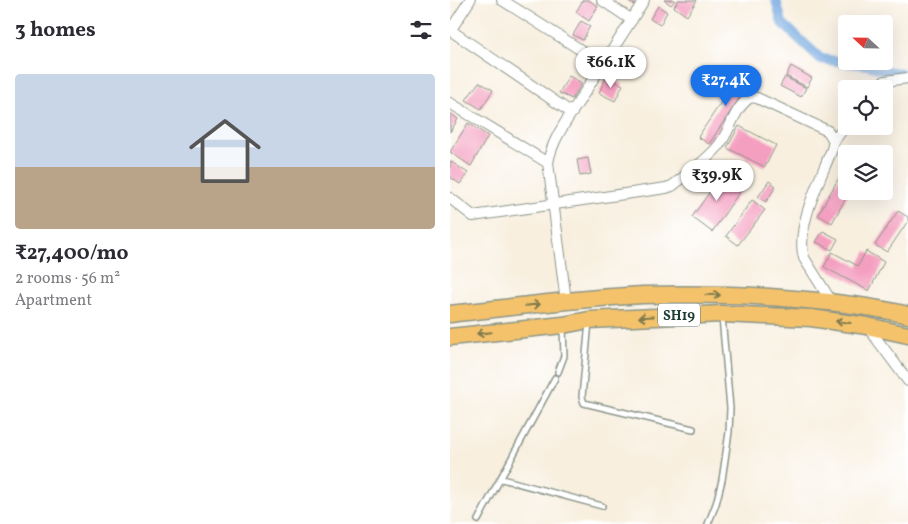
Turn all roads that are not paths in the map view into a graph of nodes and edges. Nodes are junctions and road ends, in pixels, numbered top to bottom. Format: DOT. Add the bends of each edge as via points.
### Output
graph roads {
  1 [pos="470,0"];
  2 [pos="502,0"];
  3 [pos="602,0"];
  4 [pos="644,0"];
  5 [pos="632,20"];
  6 [pos="450,31"];
  7 [pos="603,64"];
  8 [pos="907,78"];
  9 [pos="892,80"];
  10 [pos="450,103"];
  11 [pos="572,113"];
  12 [pos="838,135"];
  13 [pos="834,141"];
  14 [pos="548,163"];
  15 [pos="450,198"];
  16 [pos="554,204"];
  17 [pos="566,301"];
  18 [pos="831,301"];
  19 [pos="450,314"];
  20 [pos="722,314"];
  21 [pos="908,315"];
  22 [pos="589,320"];
  23 [pos="563,324"];
  24 [pos="867,326"];
  25 [pos="908,335"];
  26 [pos="450,337"];
  27 [pos="558,372"];
  28 [pos="555,378"];
  29 [pos="908,382"];
  30 [pos="693,429"];
  31 [pos="502,479"];
  32 [pos="602,506"];
  33 [pos="478,520"];
  34 [pos="708,524"];
  1 -- 6 [label="street"];
  2 -- 7 [label="street"];
  3 -- 5 [label="street"];
  4 -- 5 [label="street"];
  5 -- 7 [label="street"];
  6 -- 11 [label="street"];
  7 -- 11 [label="street"];
  8 -- 9 [label="street"];
  10 -- 14 [label="street"];
  11 -- 14 [label="street" via="552,145"];
  12 -- 13 [label="street"];
  13 -- 16 [label="street" via="828,131 751,97 741,105 719,145 672,186"];
  13 -- 18 [label="street" via="809,208 802,251"];
  14 -- 16 [label="street"];
  15 -- 16 [label="street" via="473,216"];
  16 -- 17 [label="street"];
  17 -- 18 [label="main road, SH19, one-way" via="642,295 768,296"];
  19 -- 17 [label="main road, SH19, one-way"];
  18 -- 21 [label="main road, SH19"];
  20 -- 22 [label="main road, SH19, one-way"];
  24 -- 20 [label="main road, SH19, one-way" via="811,318"];
  20 -- 34 [label="lane" via="729,432 722,480"];
  22 -- 23 [label="main road, SH19"];
  22 -- 30 [label="lane" via="584,403"];
  23 -- 26 [label="main road, SH19, one-way"];
  23 -- 27 [label="lane" via="564,356"];
  24 -- 25 [label="main road, SH19"];
  24 -- 29 [label="street"];
  28 -- 31 [label="lane"];
  31 -- 32 [label="lane"];
  31 -- 33 [label="lane"];
}
